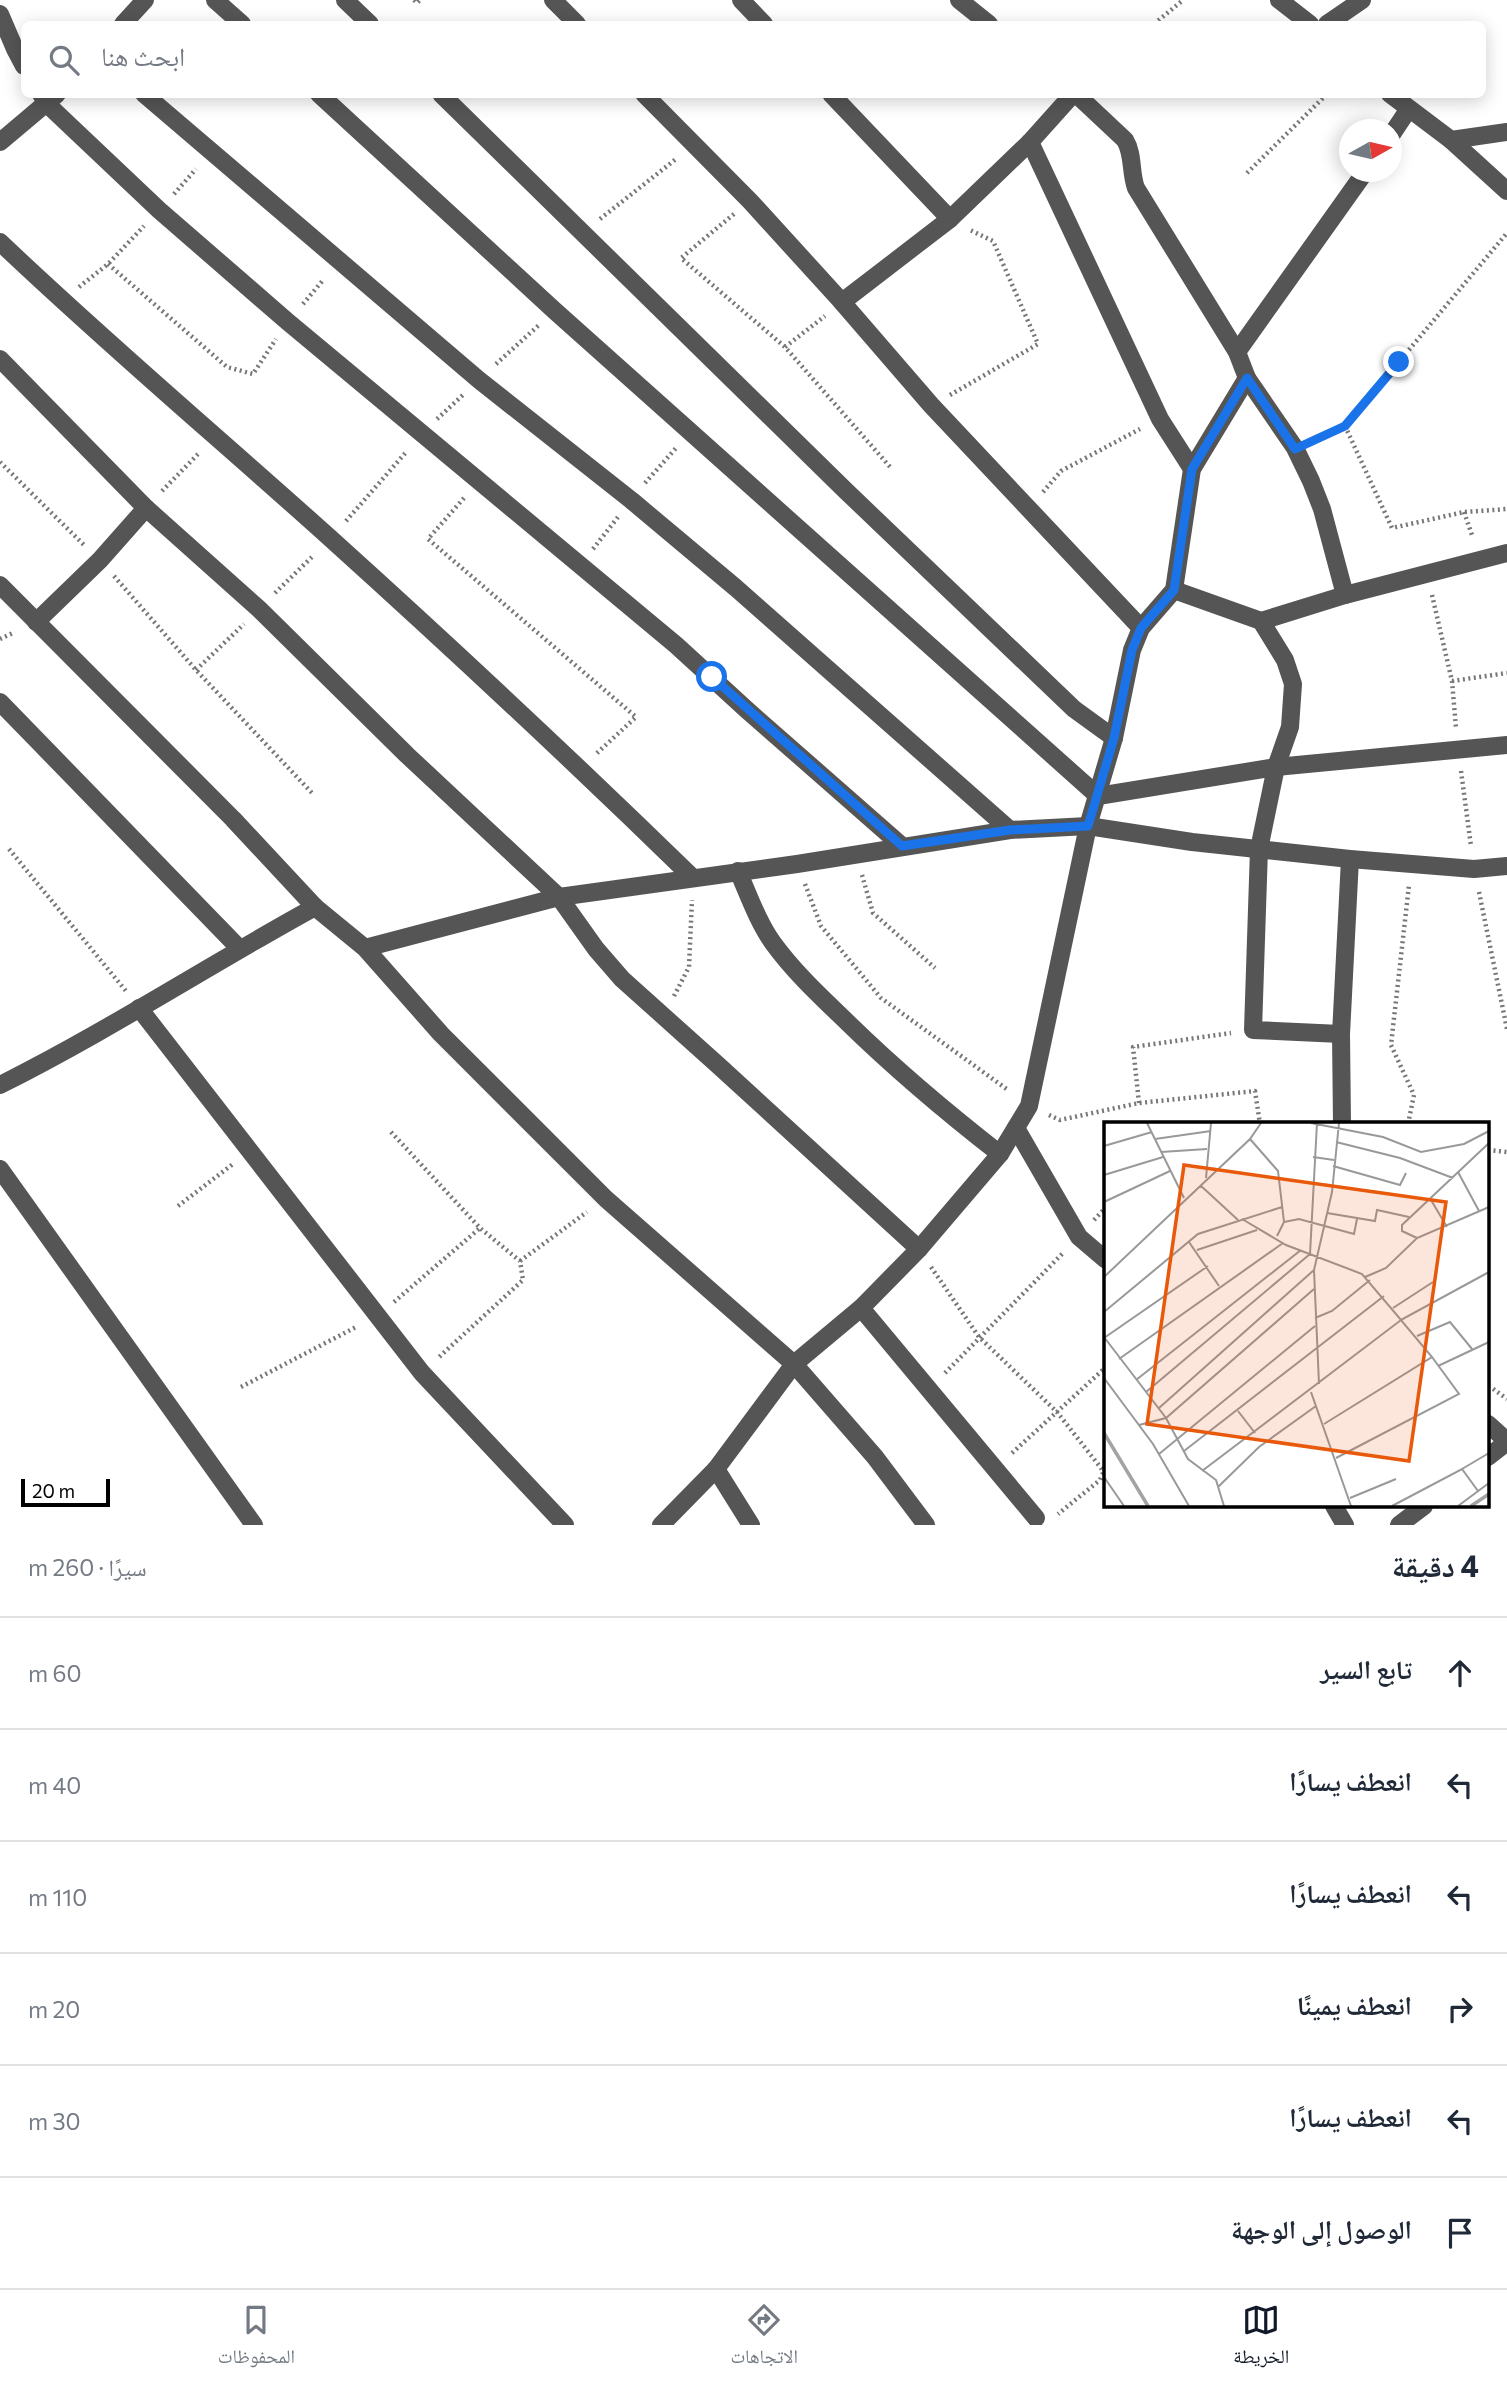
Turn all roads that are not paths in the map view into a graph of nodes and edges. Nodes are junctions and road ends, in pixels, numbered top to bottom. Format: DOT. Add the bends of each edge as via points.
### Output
graph roads {
  1 [pos="145,0"];
  2 [pos="215,0"];
  3 [pos="345,0"];
  4 [pos="553,0"];
  5 [pos="741,0"];
  6 [pos="959,0"];
  7 [pos="1279,0"];
  8 [pos="1362,0"];
  9 [pos="0,14"];
  10 [pos="126,21"];
  11 [pos="239,21"];
  12 [pos="367,21"];
  13 [pos="574,21"];
  14 [pos="761,21"];
  15 [pos="985,21"];
  16 [pos="1306,21"];
  17 [pos="1331,21"];
  18 [pos="21,60"];
  19 [pos="48,98"];
  20 [pos="149,98"];
  21 [pos="322,98"];
  22 [pos="446,98"];
  23 [pos="649,98"];
  24 [pos="835,98"];
  25 [pos="1071,98"];
  26 [pos="1079,98"];
  27 [pos="1394,98"];
  28 [pos="1408,110"];
  29 [pos="1402,119"];
  30 [pos="1507,132"];
  31 [pos="1451,140"];
  32 [pos="0,142"];
  33 [pos="1030,142"];
  34 [pos="1358,182"];
  35 [pos="1507,191"];
  36 [pos="950,219"];
  37 [pos="0,242"];
  38 [pos="842,302"];
  39 [pos="1237,352"];
  40 [pos="0,359"];
  41 [pos="1247,378"];
  42 [pos="1192,469"];
  43 [pos="146,508"];
  44 [pos="1507,553"];
  45 [pos="0,585"];
  46 [pos="1174,590"];
  47 [pos="1345,595"];
  48 [pos="1261,621"];
  49 [pos="36,622"];
  50 [pos="1141,628"];
  51 [pos="0,702"];
  52 [pos="1114,738"];
  53 [pos="1507,745"];
  54 [pos="1276,767"];
  55 [pos="1098,796"];
  56 [pos="1088,826"];
  57 [pos="1010,830"];
  58 [pos="902,846"];
  59 [pos="1259,849"];
  60 [pos="1350,859"];
  61 [pos="1507,866"];
  62 [pos="738,871"];
  63 [pos="693,878"];
  64 [pos="559,897"];
  65 [pos="315,907"];
  66 [pos="240,948"];
  67 [pos="365,948"];
  68 [pos="139,1008"];
  69 [pos="1341,1034"];
  70 [pos="0,1085"];
  71 [pos="1342,1122"];
  72 [pos="1016,1128"];
  73 [pos="1000,1154"];
  74 [pos="0,1169"];
  75 [pos="919,1249"];
  76 [pos="1104,1258"];
  77 [pos="861,1308"];
  78 [pos="794,1364"];
  79 [pos="1490,1426"];
  80 [pos="1507,1442"];
  81 [pos="1490,1455"];
  82 [pos="716,1469"];
  83 [pos="1335,1507"];
  84 [pos="1423,1507"];
  85 [pos="1036,1518"];
  86 [pos="254,1525"];
  87 [pos="565,1525"];
  88 [pos="661,1525"];
  89 [pos="751,1525"];
  90 [pos="926,1525"];
  91 [pos="1345,1525"];
  92 [pos="1399,1525"];
  1 -- 10 [label="street"];
  2 -- 11 [label="street"];
  3 -- 12 [label="street"];
  4 -- 13 [label="street"];
  5 -- 14 [label="street"];
  6 -- 15 [label="street"];
  7 -- 16 [label="street"];
  8 -- 17 [label="street"];
  9 -- 18 [label="street"];
  19 -- 32 [label="street"];
  19 -- 58 [label="street" via="159,210 676,645"];
  20 -- 57 [label="street" via="479,380 736,588"];
  21 -- 55 [label="street"];
  22 -- 52 [label="street" via="1054,691"];
  23 -- 38 [label="street"];
  24 -- 36 [label="street"];
  25 -- 33 [label="street"];
  26 -- 39 [label="street" via="1130,148 1136,188"];
  27 -- 28 [label="street"];
  28 -- 29 [label="street"];
  28 -- 31 [label="street"];
  30 -- 31 [label="street"];
  31 -- 35 [label="street"];
  33 -- 36 [label="street"];
  33 -- 42 [label="street" via="1160,419"];
  34 -- 39 [label="street"];
  36 -- 38 [label="street"];
  37 -- 63 [label="street" via="331,538"];
  38 -- 50 [label="street" via="931,405"];
  39 -- 41 [label="street"];
  40 -- 43 [label="street"];
  41 -- 42 [label="street"];
  41 -- 47 [label="street" via="1295,449 1322,509"];
  42 -- 46 [label="street"];
  43 -- 49 [label="street"];
  43 -- 64 [label="street" via="259,609"];
  44 -- 47 [label="street"];
  45 -- 49 [label="street"];
  46 -- 48 [label="street"];
  46 -- 50 [label="street"];
  47 -- 48 [label="street"];
  48 -- 54 [label="street" via="1285,660 1293,684 1290,727"];
  49 -- 65 [label="street"];
  50 -- 52 [label="street" via="1129,660"];
  51 -- 66 [label="street"];
  52 -- 55 [label="street"];
  53 -- 54 [label="street"];
  54 -- 55 [label="street"];
  54 -- 59 [label="street"];
  55 -- 56 [label="street"];
  56 -- 57 [label="street"];
  56 -- 59 [label="street"];
  56 -- 72 [label="street" via="1030,1105"];
  57 -- 58 [label="street"];
  58 -- 62 [label="street"];
  59 -- 60 [label="street"];
  59 -- 69 [label="street" via="1252,1030"];
  60 -- 61 [label="street" via="1474,869"];
  60 -- 69 [label="street"];
  62 -- 63 [label="street"];
  62 -- 73 [label="street" via="754,909 790,966 895,1069"];
  63 -- 64 [label="street"];
  64 -- 67 [label="street"];
  64 -- 75 [label="street" via="622,979"];
  65 -- 66 [label="street"];
  65 -- 67 [label="street"];
  66 -- 68 [label="street"];
  67 -- 78 [label="street" via="441,1034 606,1199"];
  68 -- 70 [label="street"];
  68 -- 87 [label="street" via="422,1373"];
  69 -- 71 [label="street"];
  72 -- 73 [label="street"];
  72 -- 76 [label="street" via="1079,1237"];
  73 -- 75 [label="street"];
  74 -- 86 [label="street"];
  75 -- 77 [label="street"];
  77 -- 78 [label="street"];
  77 -- 85 [label="street"];
  78 -- 82 [label="street"];
  78 -- 90 [label="street" via="875,1457"];
  79 -- 80 [label="street"];
  80 -- 81 [label="street"];
  82 -- 88 [label="street"];
  82 -- 89 [label="street"];
  83 -- 91 [label="street"];
  84 -- 92 [label="street"];
}
